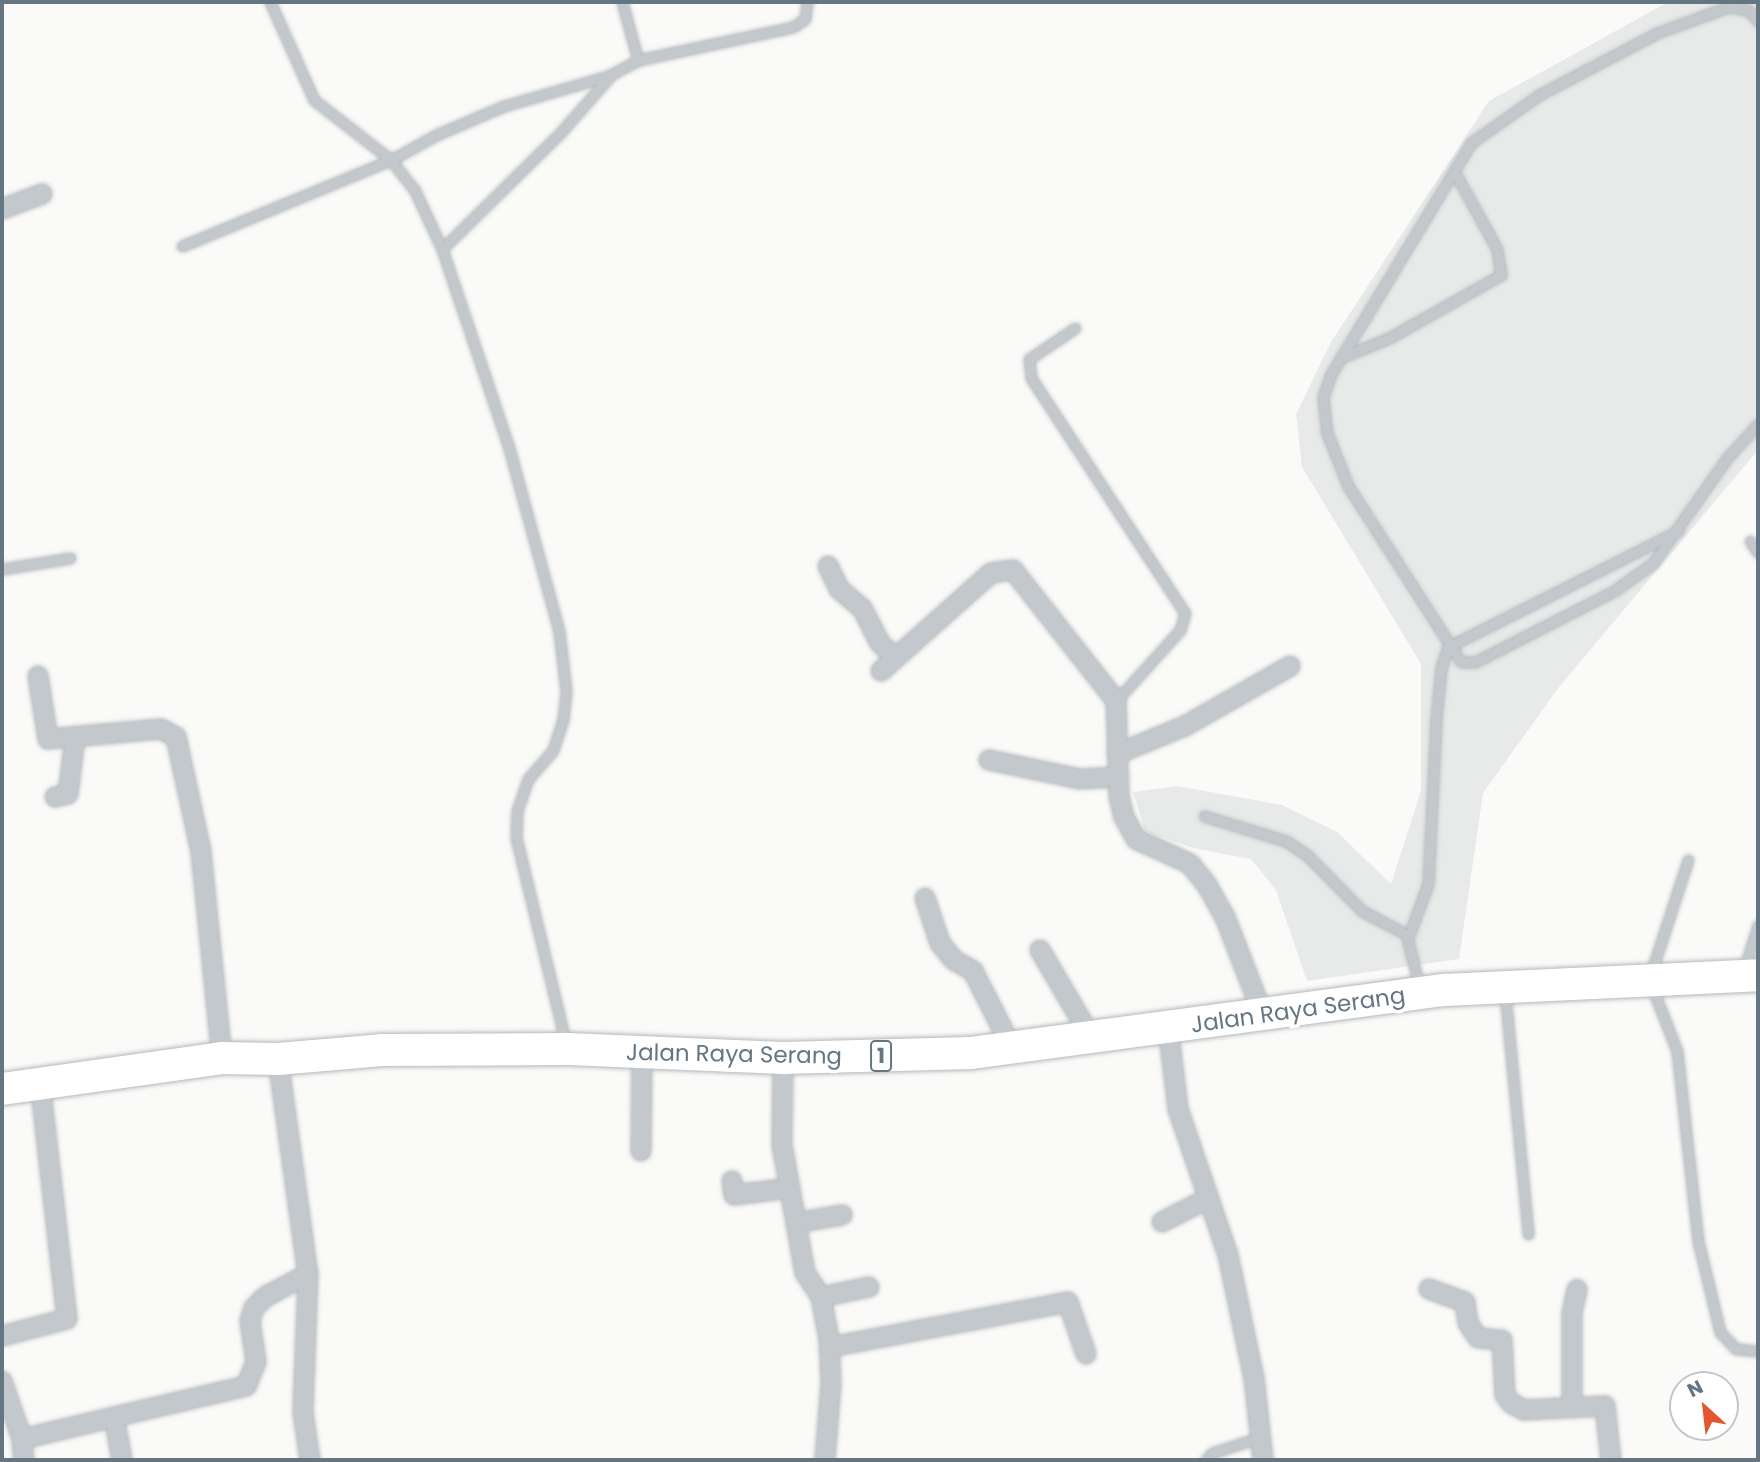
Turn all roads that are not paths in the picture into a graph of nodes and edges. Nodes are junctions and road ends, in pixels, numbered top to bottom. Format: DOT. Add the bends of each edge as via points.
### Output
graph roads {
  1 [pos="270,2"];
  2 [pos="622,2"];
  3 [pos="807,2"];
  4 [pos="1758,22"];
  5 [pos="638,60"];
  6 [pos="612,74"];
  7 [pos="391,160"];
  8 [pos="1454,171"];
  9 [pos="42,194"];
  10 [pos="2,209"];
  11 [pos="182,246"];
  12 [pos="442,249"];
  13 [pos="1075,328"];
  14 [pos="1340,358"];
  15 [pos="1758,424"];
  16 [pos="1679,530"];
  17 [pos="1750,541"];
  18 [pos="1758,553"];
  19 [pos="70,558"];
  20 [pos="828,566"];
  21 [pos="2,569"];
  22 [pos="1448,647"];
  23 [pos="894,657"];
  24 [pos="1290,666"];
  25 [pos="881,671"];
  26 [pos="38,676"];
  27 [pos="1116,701"];
  28 [pos="75,738"];
  29 [pos="1118,754"];
  30 [pos="989,760"];
  31 [pos="1118,777"];
  32 [pos="55,797"];
  33 [pos="1204,816"];
  34 [pos="1688,860"];
  35 [pos="925,898"];
  36 [pos="1758,925"];
  37 [pos="1408,938"];
  38 [pos="1040,950"];
  39 [pos="1751,975"];
  40 [pos="1650,977"];
  41 [pos="1505,988"];
  42 [pos="1421,994"];
  43 [pos="1263,1015"];
  44 [pos="1168,1027"];
  45 [pos="1091,1038"];
  46 [pos="1012,1048"];
  47 [pos="568,1049"];
  48 [pos="642,1052"];
  49 [pos="222,1058"];
  50 [pos="783,1058"];
  51 [pos="278,1059"];
  52 [pos="40,1082"];
  53 [pos="2,1089"];
  54 [pos="641,1151"];
  55 [pos="732,1181"];
  56 [pos="790,1188"];
  57 [pos="1208,1199"];
  58 [pos="842,1215"];
  59 [pos="1162,1222"];
  60 [pos="796,1223"];
  61 [pos="1528,1234"];
  62 [pos="308,1274"];
  63 [pos="869,1287"];
  64 [pos="1429,1289"];
  65 [pos="1577,1290"];
  66 [pos="821,1297"];
  67 [pos="2,1336"];
  68 [pos="830,1348"];
  69 [pos="1758,1351"];
  70 [pos="1086,1354"];
  71 [pos="2,1381"];
  72 [pos="1572,1407"];
  73 [pos="114,1418"];
  74 [pos="1261,1437"];
  75 [pos="22,1439"];
  76 [pos="24,1460"];
  77 [pos="122,1460"];
  78 [pos="310,1460"];
  79 [pos="825,1460"];
  80 [pos="1206,1460"];
  81 [pos="1263,1460"];
  82 [pos="1611,1460"];
  1 -- 7 [label="lane" via="314,100"];
  2 -- 5 [label="lane"];
  3 -- 5 [label="lane" via="805,19 793,27"];
  4 -- 8 [label="lane" via="1748,10 1728,7 1657,33 1572,76 1497,122 1471,143"];
  5 -- 6 [label="lane"];
  6 -- 7 [label="lane" via="505,106"];
  6 -- 12 [label="lane" via="561,132"];
  7 -- 11 [label="lane"];
  7 -- 12 [label="lane" via="414,189"];
  8 -- 14 [label="lane"];
  8 -- 14 [label="lane" via="1497,249 1501,275 1389,338"];
  9 -- 10 [label="street"];
  12 -- 47 [label="lane" via="509,448 559,631 566,691 563,720 553,750 528,779 517,811 516,838"];
  13 -- 27 [label="lane" via="1029,359 1031,378 1185,613 1180,629"];
  14 -- 22 [label="lane" via="1323,397 1327,433 1348,486"];
  15 -- 16 [label="lane" via="1727,458"];
  16 -- 22 [label="lane"];
  16 -- 22 [label="lane" via="1653,563 1614,591 1475,662 1461,662"];
  17 -- 18 [label="lane"];
  19 -- 21 [label="lane"];
  20 -- 23 [label="street" via="839,589 862,608 879,642"];
  22 -- 37 [label="lane" via="1436,719 1428,884"];
  23 -- 25 [label="street"];
  23 -- 27 [label="street" via="991,573 1008,568"];
  24 -- 29 [label="street" via="1193,722"];
  26 -- 28 [label="street" via="46,737"];
  27 -- 29 [label="street"];
  28 -- 32 [label="street" via="68,794"];
  28 -- 49 [label="street" via="161,729 176,737 201,852"];
  29 -- 31 [label="street"];
  30 -- 31 [label="street" via="1080,779"];
  31 -- 43 [label="street" via="1124,817 1136,839 1190,863 1207,885 1225,917"];
  33 -- 37 [label="lane" via="1286,841 1307,855 1362,911"];
  34 -- 40 [label="lane"];
  35 -- 46 [label="street" via="940,943 954,960 973,971"];
  36 -- 39 [label="lane"];
  37 -- 42 [label="lane"];
  38 -- 45 [label="street"];
  39 -- 40 [label="highway, Jalan Raya Serang / 1"];
  40 -- 41 [label="highway, Jalan Raya Serang / 1"];
  40 -- 69 [label="lane" via="1658,1010 1677,1051 1698,1241 1720,1332 1736,1349"];
  41 -- 42 [label="highway, Jalan Raya Serang / 1"];
  41 -- 61 [label="lane"];
  42 -- 43 [label="highway, Jalan Raya Serang / 1"];
  43 -- 44 [label="highway, Jalan Raya Serang / 1"];
  44 -- 45 [label="highway, Jalan Raya Serang / 1"];
  44 -- 57 [label="street" via="1178,1109"];
  45 -- 46 [label="highway, Jalan Raya Serang / 1"];
  46 -- 50 [label="highway, Jalan Raya Serang / 1"];
  47 -- 48 [label="highway, Jalan Raya Serang / 1"];
  47 -- 51 [label="highway, Jalan Raya Serang / 1" via="382,1050"];
  48 -- 50 [label="highway, Jalan Raya Serang / 1"];
  48 -- 54 [label="street"];
  49 -- 51 [label="highway, Jalan Raya Serang / 1"];
  49 -- 52 [label="highway, Jalan Raya Serang / 1"];
  50 -- 56 [label="street" via="782,1145"];
  51 -- 62 [label="street"];
  52 -- 53 [label="highway, Jalan Raya Serang / 1"];
  52 -- 67 [label="street" via="67,1319"];
  55 -- 56 [label="street" via="734,1195"];
  56 -- 60 [label="street"];
  57 -- 59 [label="street"];
  57 -- 74 [label="street" via="1227,1255"];
  58 -- 60 [label="street"];
  60 -- 66 [label="street" via="806,1273"];
  62 -- 73 [label="street" via="254,1308 250,1321 256,1362 246,1386"];
  62 -- 78 [label="street" via="303,1413"];
  63 -- 66 [label="street"];
  64 -- 72 [label="street" via="1465,1302 1468,1323 1478,1338 1502,1340 1505,1395 1511,1403 1524,1410"];
  65 -- 72 [label="street" via="1572,1313"];
  66 -- 68 [label="street"];
  68 -- 70 [label="street" via="1068,1301"];
  68 -- 79 [label="street"];
  71 -- 75 [label="street"];
  72 -- 82 [label="street" via="1597,1405 1608,1410"];
  73 -- 75 [label="street"];
  73 -- 77 [label="street"];
  74 -- 80 [label="lane" via="1222,1449"];
  74 -- 81 [label="street"];
  75 -- 76 [label="street"];
}
